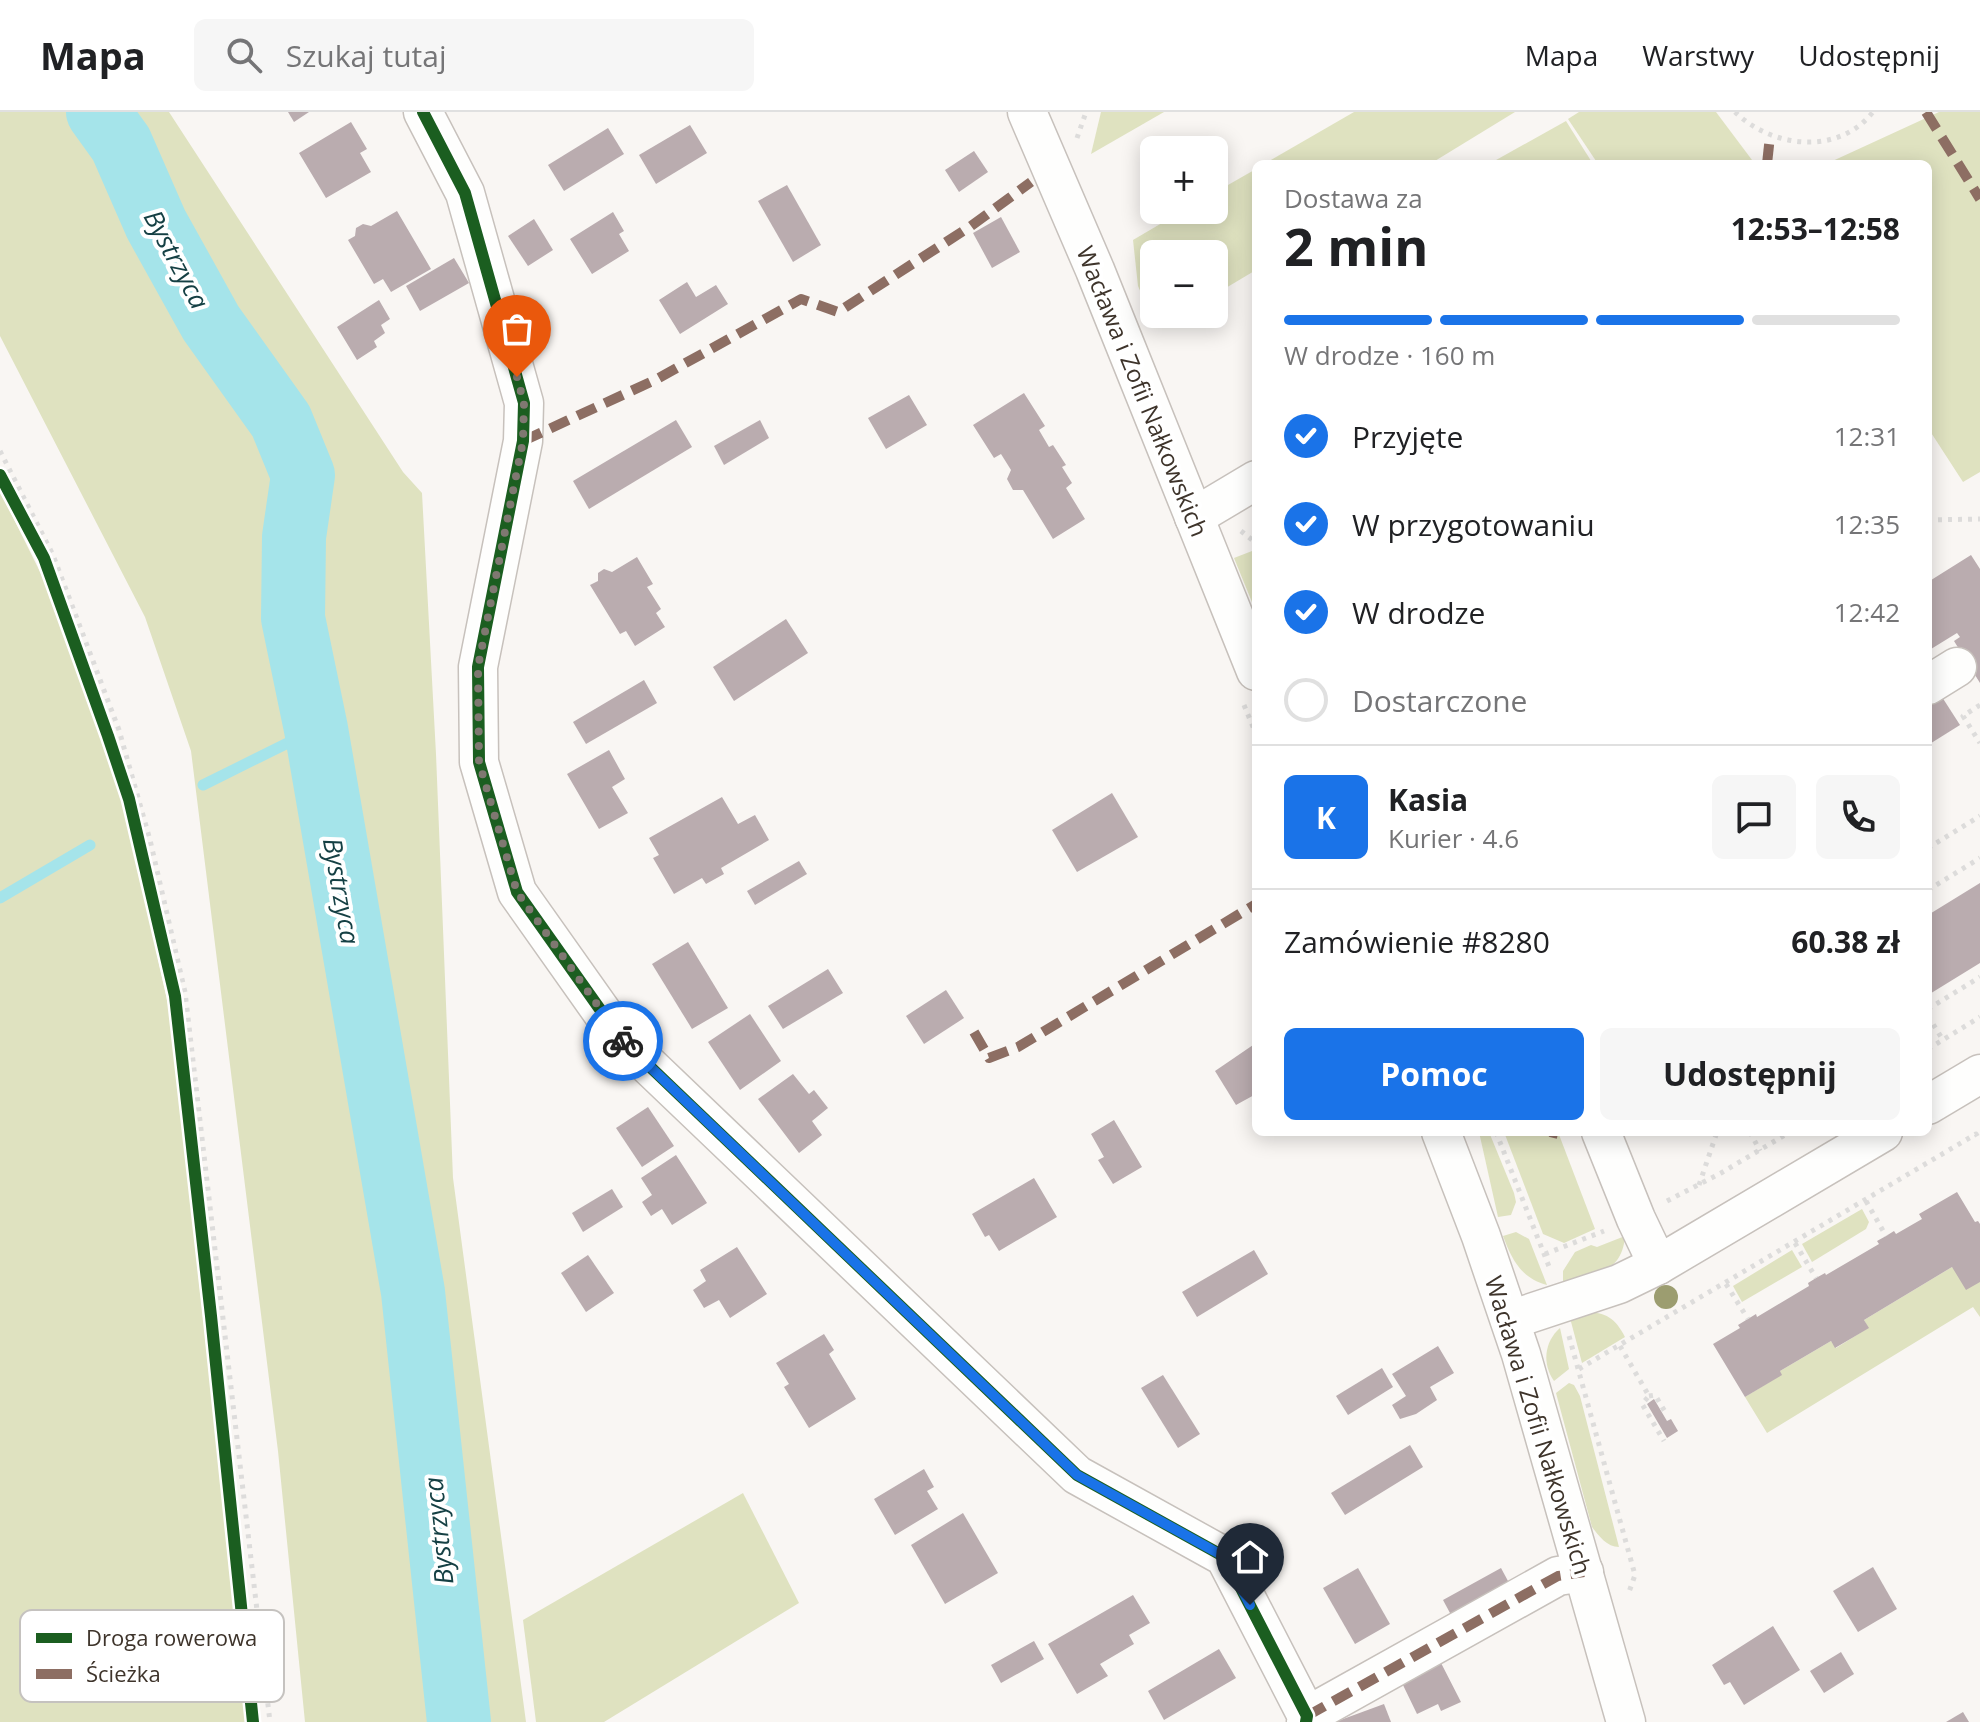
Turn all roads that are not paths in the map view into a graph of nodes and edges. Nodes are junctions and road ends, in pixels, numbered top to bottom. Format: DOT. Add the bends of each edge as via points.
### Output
graph roads {
  1 [pos="423,112"];
  2 [pos="1027,112"];
  3 [pos="1252,482"];
  4 [pos="1194,517"];
  5 [pos="1252,661"];
  6 [pos="1977,1084"];
  7 [pos="1932,1103"];
  8 [pos="1443,1136"];
  9 [pos="1603,1136"];
  10 [pos="1876,1136"];
  11 [pos="1658,1265"];
  12 [pos="1510,1320"];
  13 [pos="1584,1572"];
  14 [pos="1307,1719"];
  15 [pos="1626,1722"];
  1 -- 14 [label="street" via="465,193 524,403 523,441 478,667 477,705 479,762 517,892 621,1039 1077,1475 1225,1557"];
  2 -- 4 [label="street, Wacława i Zofii Nałkowskich"];
  3 -- 4 [label="street"];
  4 -- 5 [label="street, Wacława i Zofii Nałkowskich"];
  6 -- 7 [label="street"];
  8 -- 12 [label="street, Wacława i Zofii Nałkowskich"];
  9 -- 11 [label="street"];
  10 -- 11 [label="street"];
  11 -- 12 [label="street" via="1619,1284"];
  12 -- 13 [label="street, Wacława i Zofii Nałkowskich"];
  13 -- 14 [label="street" via="1558,1576"];
  13 -- 15 [label="street, Wacława i Zofii Nałkowskich"];
}
